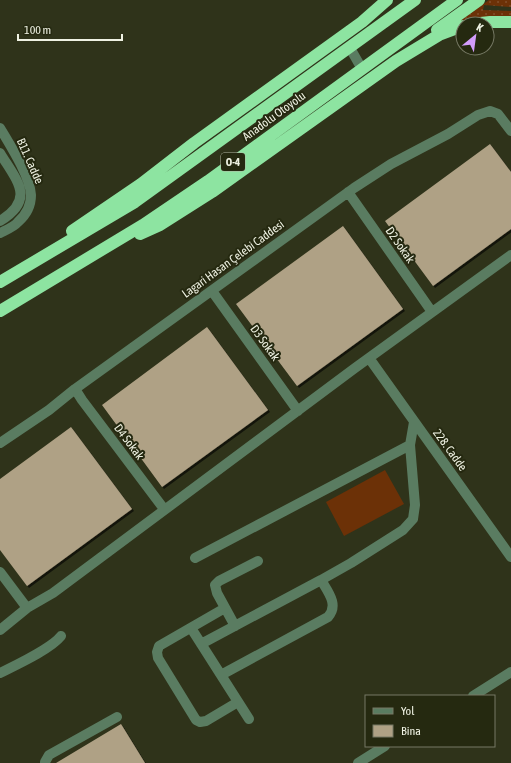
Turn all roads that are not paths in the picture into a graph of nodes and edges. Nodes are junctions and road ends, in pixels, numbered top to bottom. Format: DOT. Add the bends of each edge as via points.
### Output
graph roads {
  1 [pos="387,0"];
  2 [pos="394,0"];
  3 [pos="415,0"];
  4 [pos="457,0"];
  5 [pos="479,0"];
  6 [pos="362,22"];
  7 [pos="495,22"];
  8 [pos="511,22"];
  9 [pos="455,29"];
  10 [pos="350,48"];
  11 [pos="396,61"];
  12 [pos="362,69"];
  13 [pos="0,128"];
  14 [pos="511,131"];
  15 [pos="0,153"];
  16 [pos="348,192"];
  17 [pos="25,203"];
  18 [pos="0,222"];
  19 [pos="0,234"];
  20 [pos="511,255"];
  21 [pos="92,256"];
  22 [pos="0,282"];
  23 [pos="212,291"];
  24 [pos="0,310"];
  25 [pos="432,312"];
  26 [pos="369,358"];
  27 [pos="75,389"];
  28 [pos="298,411"];
  29 [pos="414,422"];
  30 [pos="0,443"];
  31 [pos="410,445"];
  32 [pos="164,510"];
  33 [pos="511,557"];
  34 [pos="195,558"];
  35 [pos="258,561"];
  36 [pos="0,572"];
  37 [pos="321,580"];
  38 [pos="27,608"];
  39 [pos="225,608"];
  40 [pos="235,626"];
  41 [pos="191,628"];
  42 [pos="0,630"];
  43 [pos="61,636"];
  44 [pos="201,644"];
  45 [pos="511,672"];
  46 [pos="0,673"];
  47 [pos="220,675"];
  48 [pos="474,695"];
  49 [pos="238,702"];
  50 [pos="118,716"];
  51 [pos="249,719"];
  52 [pos="383,747"];
  53 [pos="45,763"];
  54 [pos="358,763"];
  1 -- 6 [label="highway"];
  2 -- 6 [label="highway"];
  3 -- 10 [label="highway, Anadolu Otoyolu / O-4"];
  4 -- 12 [label="highway, Anadolu Otoyolu / O-4"];
  5 -- 11 [label="highway"];
  6 -- 22 [label="highway" via="141,184"];
  7 -- 8 [label="highway"];
  9 -- 11 [label="highway" via="439,35"];
  10 -- 12 [label="street"];
  10 -- 22 [label="highway, Anadolu Otoyolu / O-4" via="135,202"];
  11 -- 21 [label="highway" via="212,192 160,224"];
  12 -- 21 [label="highway, Anadolu Otoyolu / O-4" via="208,181"];
  13 -- 17 [label="street, B11. Cadde" via="28,180 31,194"];
  14 -- 16 [label="street, Lagari Hasan Çelebi Caddesi" via="498,114 490,110 391,164"];
  15 -- 17 [label="street, B11. Cadde" via="18,182"];
  16 -- 23 [label="street, Lagari Hasan Çelebi Caddesi"];
  16 -- 25 [label="street, D2 Sokak"];
  17 -- 18 [label="street"];
  17 -- 19 [label="street" via="25,214 17,224"];
  20 -- 25 [label="street"];
  21 -- 24 [label="highway, Anadolu Otoyolu / O-4"];
  23 -- 27 [label="street, Lagari Hasan Çelebi Caddesi"];
  23 -- 28 [label="street, D3 Sokak"];
  25 -- 26 [label="street"];
  26 -- 28 [label="street"];
  26 -- 29 [label="street, 228. Cadde"];
  27 -- 30 [label="street, Lagari Hasan Çelebi Caddesi"];
  27 -- 32 [label="street, D4 Sokak"];
  28 -- 32 [label="street"];
  29 -- 31 [label="street"];
  29 -- 33 [label="street, 228. Cadde"];
  31 -- 34 [label="street"];
  31 -- 37 [label="street" via="415,505 413,519 403,530"];
  32 -- 38 [label="street" via="52,593"];
  35 -- 39 [label="street" via="215,585"];
  36 -- 38 [label="street"];
  37 -- 40 [label="street"];
  37 -- 47 [label="street" via="333,606 333,612 328,617"];
  38 -- 42 [label="street"];
  39 -- 40 [label="street"];
  39 -- 41 [label="street"];
  40 -- 44 [label="street"];
  41 -- 44 [label="street"];
  41 -- 49 [label="street" via="159,646 157,652 158,658 196,720 206,721"];
  43 -- 46 [label="street" via="48,647"];
  44 -- 47 [label="street"];
  45 -- 48 [label="street"];
  47 -- 49 [label="street"];
  49 -- 51 [label="street"];
  50 -- 53 [label="street" via="49,755"];
  52 -- 54 [label="street"];
}
